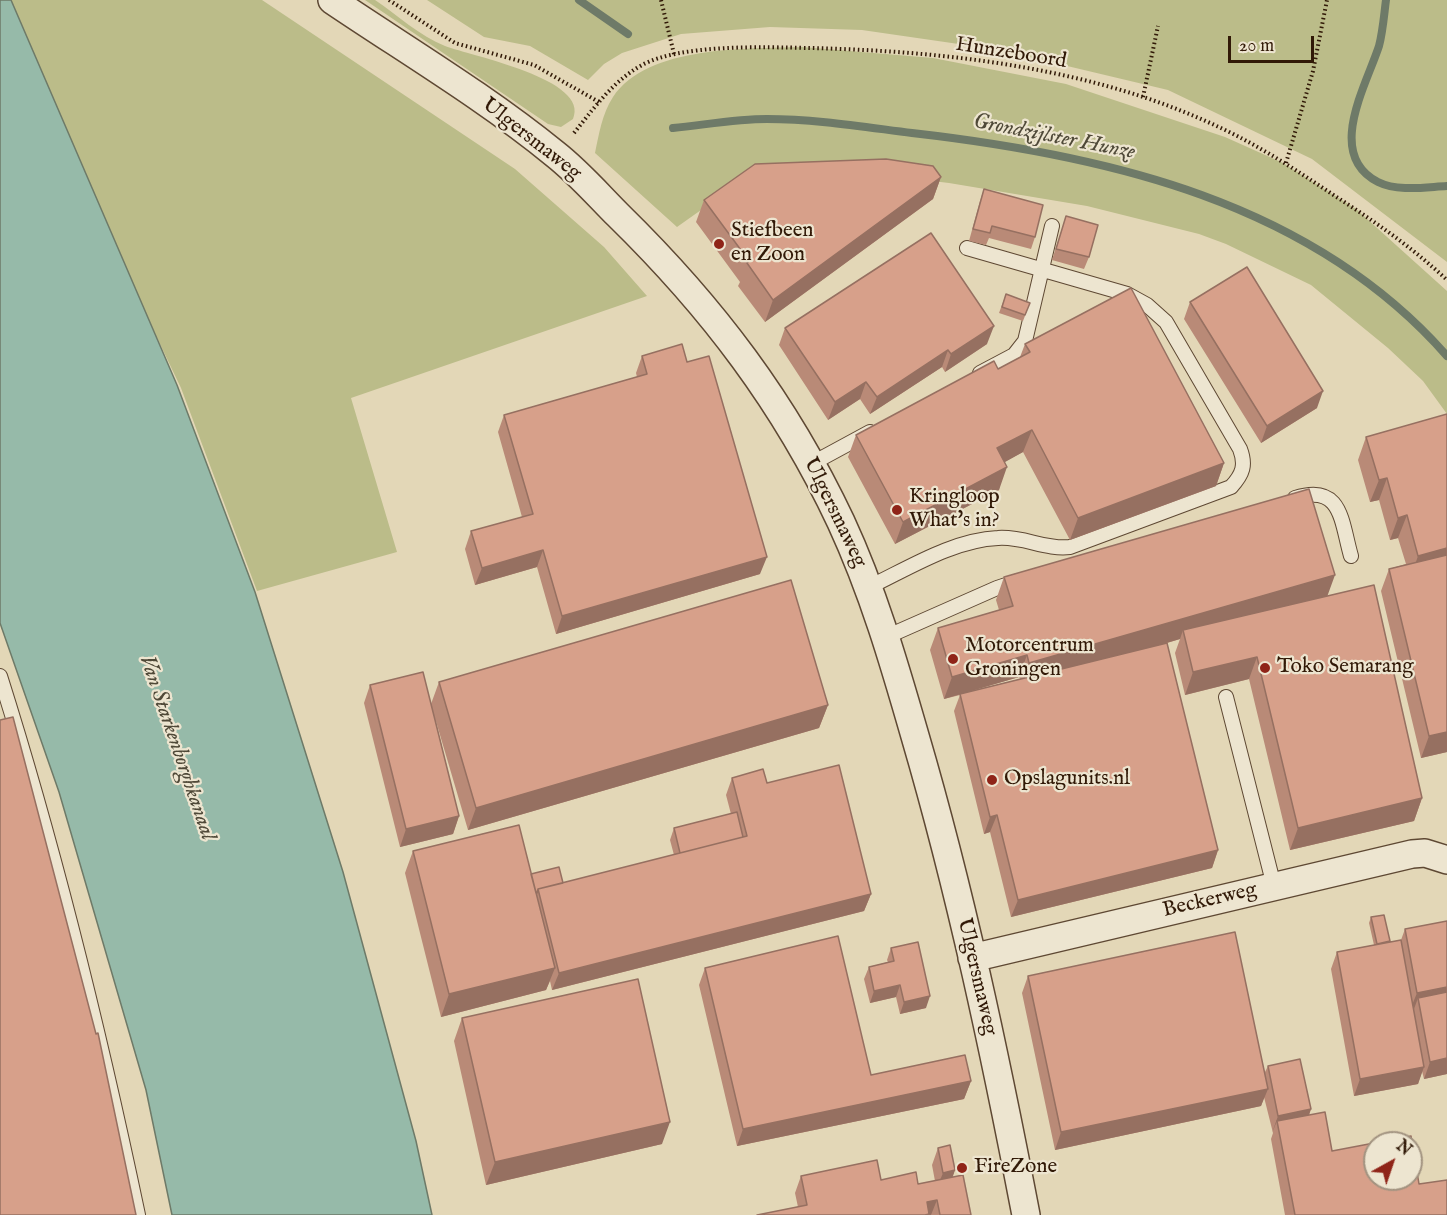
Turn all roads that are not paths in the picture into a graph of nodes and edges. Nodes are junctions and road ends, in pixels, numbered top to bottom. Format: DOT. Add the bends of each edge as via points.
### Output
graph roads {
  1 [pos="332,0"];
  2 [pos="1052,226"];
  3 [pos="967,248"];
  4 [pos="1042,270"];
  5 [pos="963,382"];
  6 [pos="882,425"];
  7 [pos="811,464"];
  8 [pos="1277,503"];
  9 [pos="1351,556"];
  10 [pos="1031,577"];
  11 [pos="869,586"];
  12 [pos="886,637"];
  13 [pos="0,676"];
  14 [pos="1226,696"];
  15 [pos="1447,860"];
  16 [pos="1274,886"];
  17 [pos="972,958"];
  18 [pos="138,1215"];
  19 [pos="1026,1215"];
  1 -- 7 [label="street, Ulgersmaweg" via="498,111 557,156 703,303 734,341"];
  2 -- 4 [label="lane"];
  3 -- 4 [label="lane"];
  4 -- 5 [label="lane" via="1028,333 1020,349"];
  4 -- 11 [label="lane" via="1127,294 1158,312 1240,449 1243,471 1231,487 1070,547 1015,538 977,540"];
  6 -- 7 [label="lane"];
  7 -- 11 [label="street, Ulgersmaweg"];
  8 -- 9 [label="lane" via="1310,493 1329,497 1336,505"];
  10 -- 12 [label="lane"];
  11 -- 12 [label="street, Ulgersmaweg"];
  12 -- 17 [label="street, Ulgersmaweg" via="937,810"];
  13 -- 18 [label="lane" via="105,1059"];
  14 -- 16 [label="lane"];
  15 -- 16 [label="street, Beckerweg" via="1425,853 1412,854"];
  16 -- 17 [label="street, Beckerweg"];
  17 -- 19 [label="street, Ulgersmaweg"];
}
